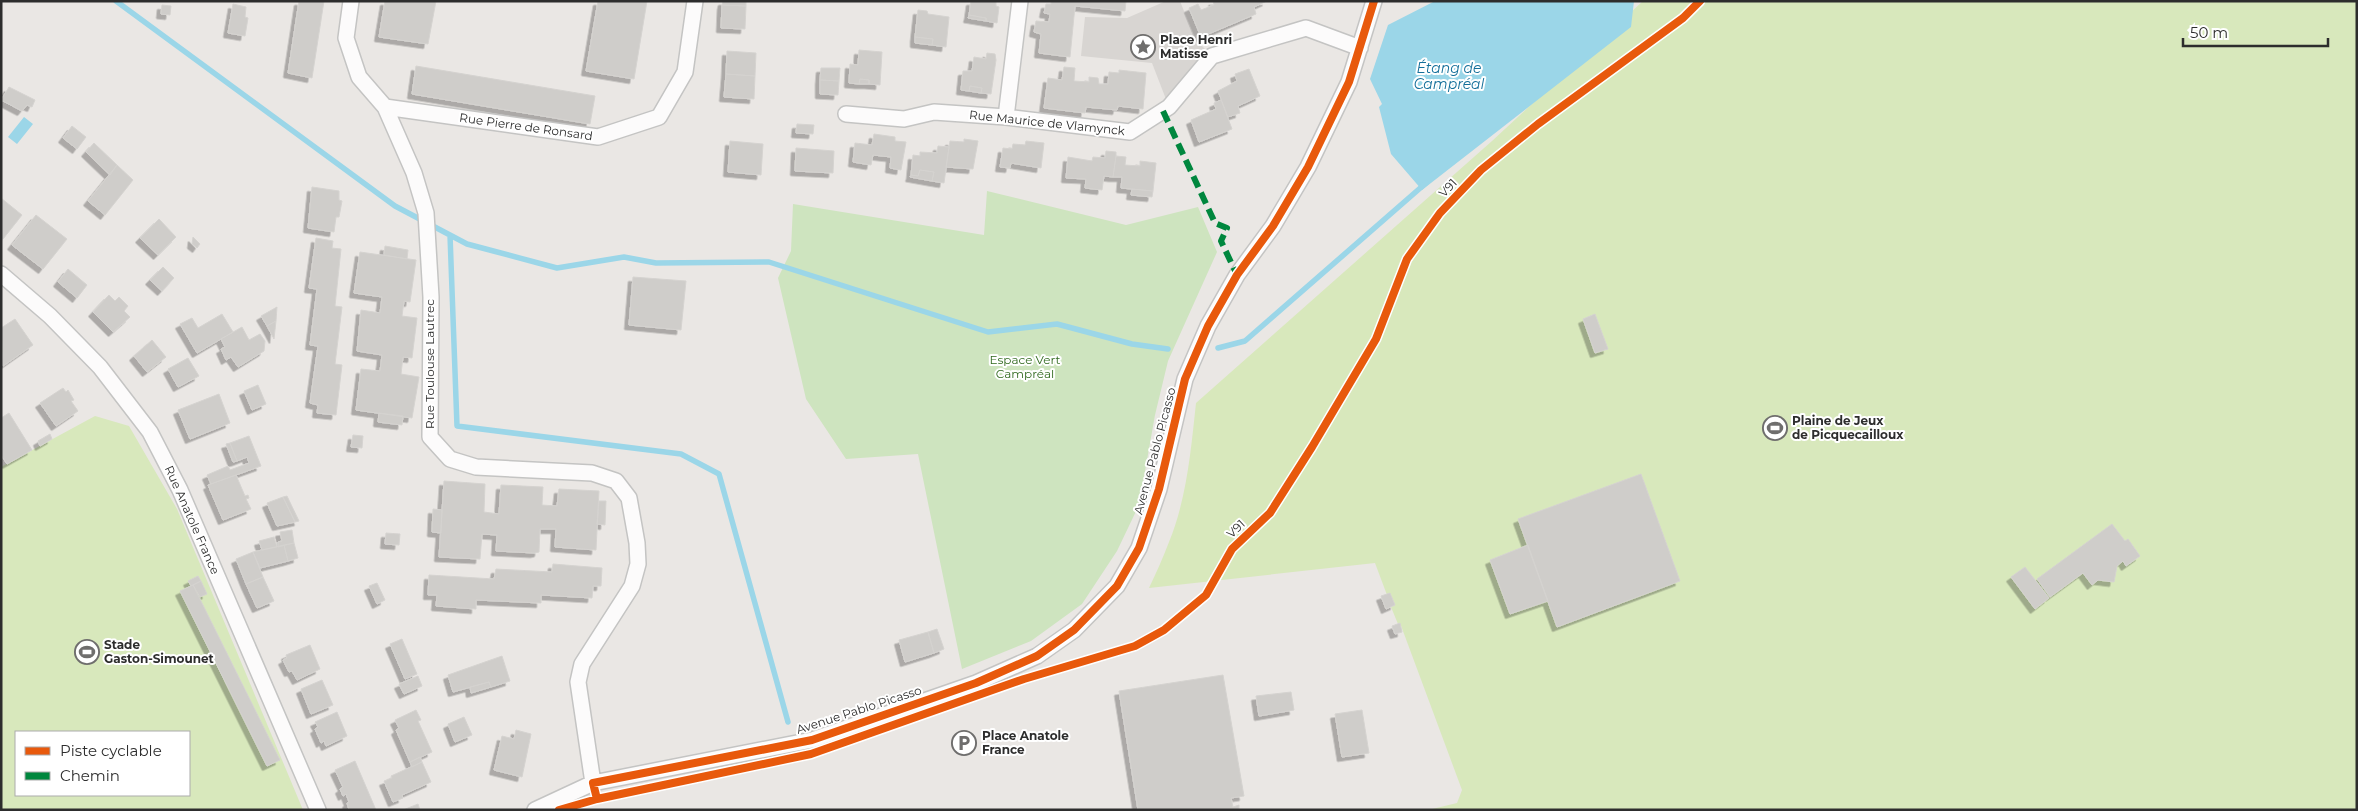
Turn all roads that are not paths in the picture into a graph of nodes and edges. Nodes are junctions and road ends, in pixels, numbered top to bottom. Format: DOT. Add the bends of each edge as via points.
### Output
graph roads {
  1 [pos="351,1"];
  2 [pos="695,1"];
  3 [pos="1020,1"];
  4 [pos="1374,1"];
  5 [pos="1360,48"];
  6 [pos="385,107"];
  7 [pos="846,114"];
  8 [pos="1006,117"];
  9 [pos="2,275"];
  10 [pos="593,783"];
  11 [pos="318,810"];
  12 [pos="535,810"];
  1 -- 6 [label="street" via="346,38 358,77"];
  2 -- 6 [label="street, Rue Pierre de Ronsard" via="685,72 659,117 598,137"];
  3 -- 8 [label="street"];
  4 -- 5 [label="street, Avenue Pablo Picasso"];
  5 -- 8 [label="street, Rue Maurice de Vlamynck" via="1306,28 1212,56 1170,108 1130,132"];
  5 -- 10 [label="street, Avenue Pablo Picasso" via="1349,82 1308,167 1273,226 1237,275 1208,326 1185,379 1158,489 1139,548 1117,586 1074,630 1037,656 976,683 812,740"];
  6 -- 10 [label="street, Rue Toulouse Lautrec" via="414,173 426,213 431,297 430,437 450,460 476,466 592,473 616,481 629,498 638,564 632,586 582,664 578,682"];
  7 -- 8 [label="street, Rue Maurice de Vlamynck" via="904,119 934,112"];
  9 -- 11 [label="street, Rue Anatole France" via="50,316 100,367 150,432 180,490"];
  10 -- 12 [label="street, Avenue Pablo Picasso"];
}
